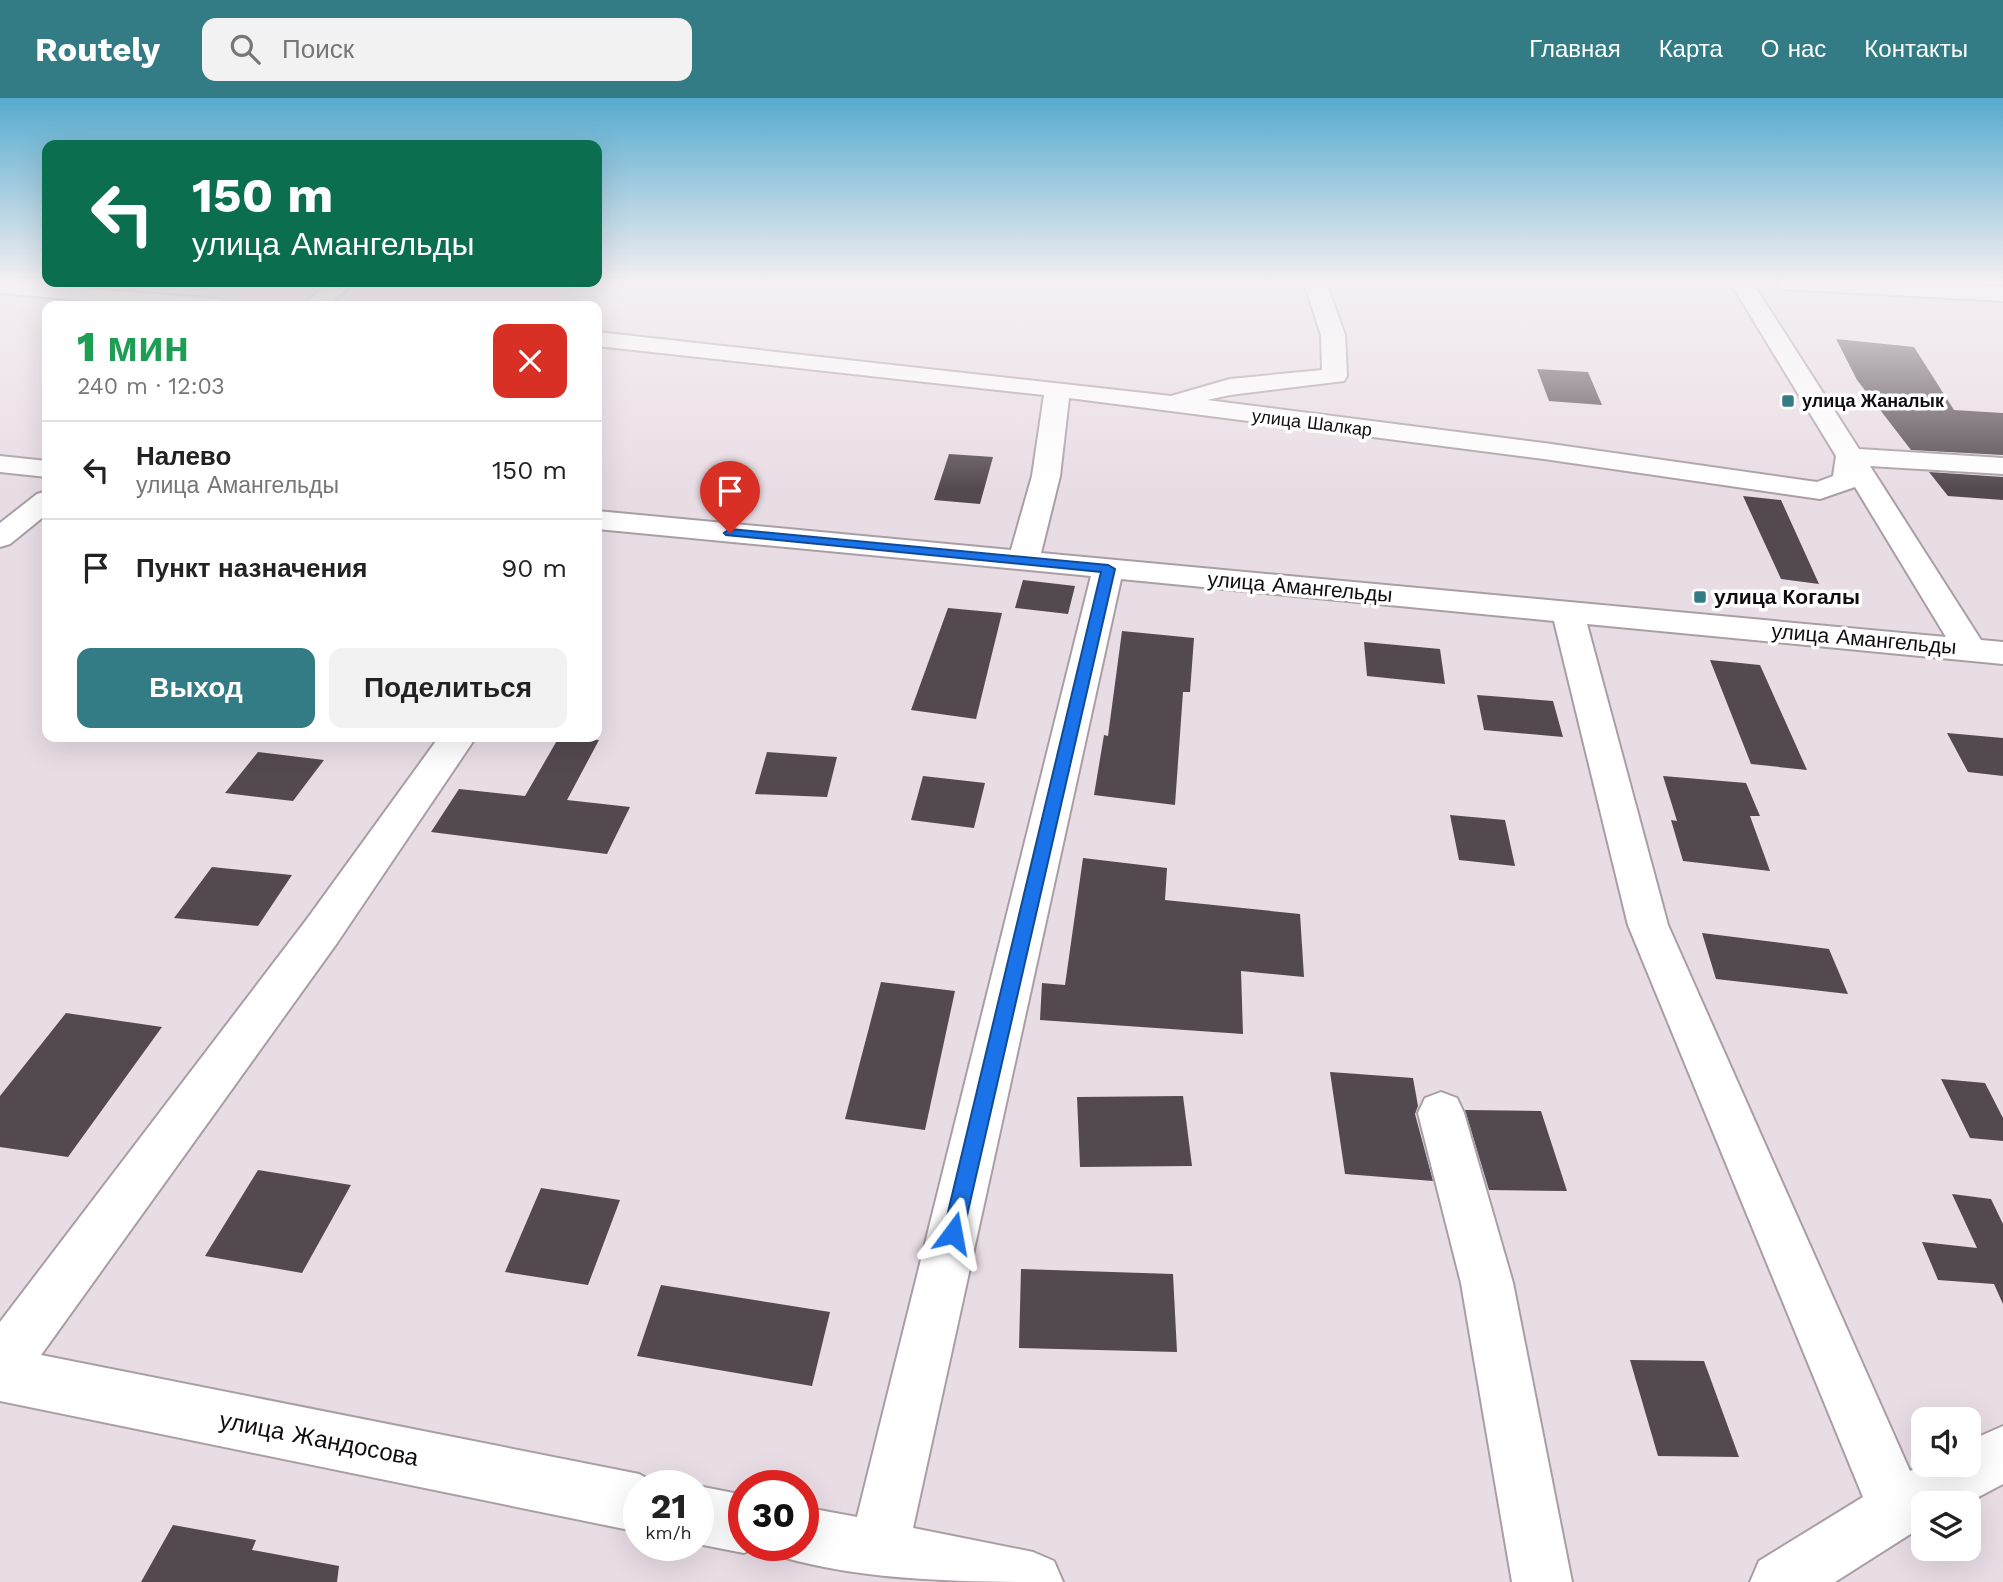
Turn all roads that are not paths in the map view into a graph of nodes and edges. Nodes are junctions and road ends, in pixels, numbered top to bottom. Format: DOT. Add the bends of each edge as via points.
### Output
graph roads {
  1 [pos="710,351"];
  2 [pos="1333,351"];
  3 [pos="1784,351"];
  4 [pos="1335,376"];
  5 [pos="1057,389"];
  6 [pos="1163,404"];
  7 [pos="1341,426"];
  8 [pos="1849,457"];
  9 [pos="0,464"];
  10 [pos="2003,466"];
  11 [pos="42,468"];
  12 [pos="42,504"];
  13 [pos="602,520"];
  14 [pos="0,538"];
  15 [pos="1023,561"];
  16 [pos="1108,569"];
  17 [pos="1567,612"];
  18 [pos="1970,649"];
  19 [pos="2003,653"];
  20 [pos="454,742"];
  21 [pos="1441,1113"];
  22 [pos="0,1366"];
  23 [pos="0,1374"];
  24 [pos="2003,1454"];
  25 [pos="623,1500"];
  26 [pos="1897,1509"];
  27 [pos="819,1539"];
  28 [pos="878,1551"];
  29 [pos="1033,1582"];
  30 [pos="1542,1582"];
  31 [pos="1780,1582"];
  1 -- 5 [label="street, улица Шалкар"];
  2 -- 4 [label="street"];
  3 -- 8 [label="street"];
  4 -- 6 [label="street" via="1230,387"];
  4 -- 7 [label="street"];
  5 -- 6 [label="street, улица Шалкар"];
  5 -- 15 [label="street" via="1049,470"];
  6 -- 7 [label="street, улица Шалкар"];
  7 -- 8 [label="street, улица Шалкар" via="1820,491 1847,480"];
  8 -- 10 [label="street"];
  8 -- 18 [label="street"];
  9 -- 11 [label="street"];
  12 -- 14 [label="street"];
  13 -- 15 [label="street, улица Амангельды"];
  15 -- 16 [label="street, улица Амангельды"];
  16 -- 17 [label="street, улица Амангельды"];
  16 -- 28 [label="street"];
  17 -- 18 [label="street, улица Амангельды"];
  17 -- 26 [label="street" via="1648,925"];
  18 -- 19 [label="street, улица Амангельды"];
  20 -- 22 [label="street" via="322,931"];
  21 -- 30 [label="street" via="1487,1283"];
  23 -- 25 [label="street, улица Жандосова"];
  24 -- 26 [label="street"];
  26 -- 31 [label="street"];
  27 -- 28 [label="street"];
  28 -- 29 [label="street"];
}
